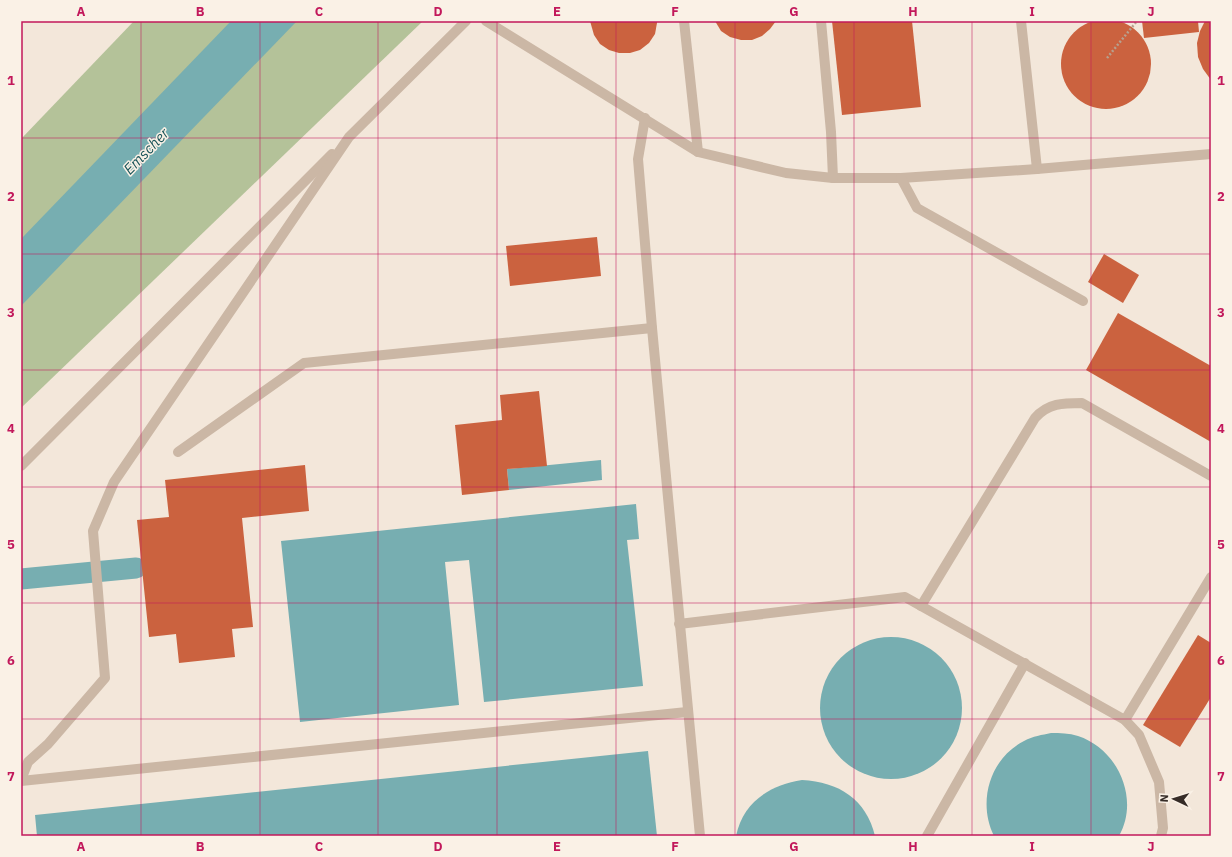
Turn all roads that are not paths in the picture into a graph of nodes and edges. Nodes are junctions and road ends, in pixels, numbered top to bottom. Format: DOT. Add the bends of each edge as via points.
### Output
graph roads {
  1 [pos="466,21"];
  2 [pos="486,21"];
  3 [pos="684,21"];
  4 [pos="821,21"];
  5 [pos="1020,21"];
  6 [pos="645,118"];
  7 [pos="348,137"];
  8 [pos="698,152"];
  9 [pos="1211,154"];
  10 [pos="1037,169"];
  11 [pos="833,178"];
  12 [pos="901,178"];
  13 [pos="1083,301"];
  14 [pos="652,328"];
  15 [pos="178,452"];
  16 [pos="21,466"];
  17 [pos="1211,476"];
  18 [pos="1211,577"];
  19 [pos="921,606"];
  20 [pos="679,624"];
  21 [pos="1025,663"];
  22 [pos="687,712"];
  23 [pos="1124,720"];
  24 [pos="21,780"];
  25 [pos="700,836"];
  26 [pos="927,836"];
  27 [pos="1160,836"];
  1 -- 7 [label="lane"];
  2 -- 6 [label="lane"];
  3 -- 8 [label="lane"];
  4 -- 11 [label="lane"];
  5 -- 10 [label="lane"];
  6 -- 8 [label="lane"];
  6 -- 14 [label="lane" via="638,159"];
  7 -- 16 [label="lane"];
  7 -- 24 [label="lane" via="114,482 93,531 105,678 48,744 28,762"];
  8 -- 11 [label="lane" via="786,173"];
  9 -- 10 [label="lane"];
  10 -- 12 [label="lane"];
  11 -- 12 [label="lane"];
  12 -- 13 [label="lane" via="917,208"];
  14 -- 15 [label="lane" via="304,363"];
  14 -- 20 [label="lane"];
  17 -- 19 [label="lane" via="1082,403 1063,403 1042,410"];
  18 -- 23 [label="lane"];
  19 -- 20 [label="lane" via="905,597"];
  19 -- 21 [label="lane"];
  20 -- 22 [label="lane"];
  21 -- 23 [label="lane"];
  21 -- 26 [label="lane"];
  22 -- 24 [label="lane"];
  22 -- 25 [label="lane"];
  23 -- 27 [label="lane" via="1139,735 1160,782 1163,828"];
}
